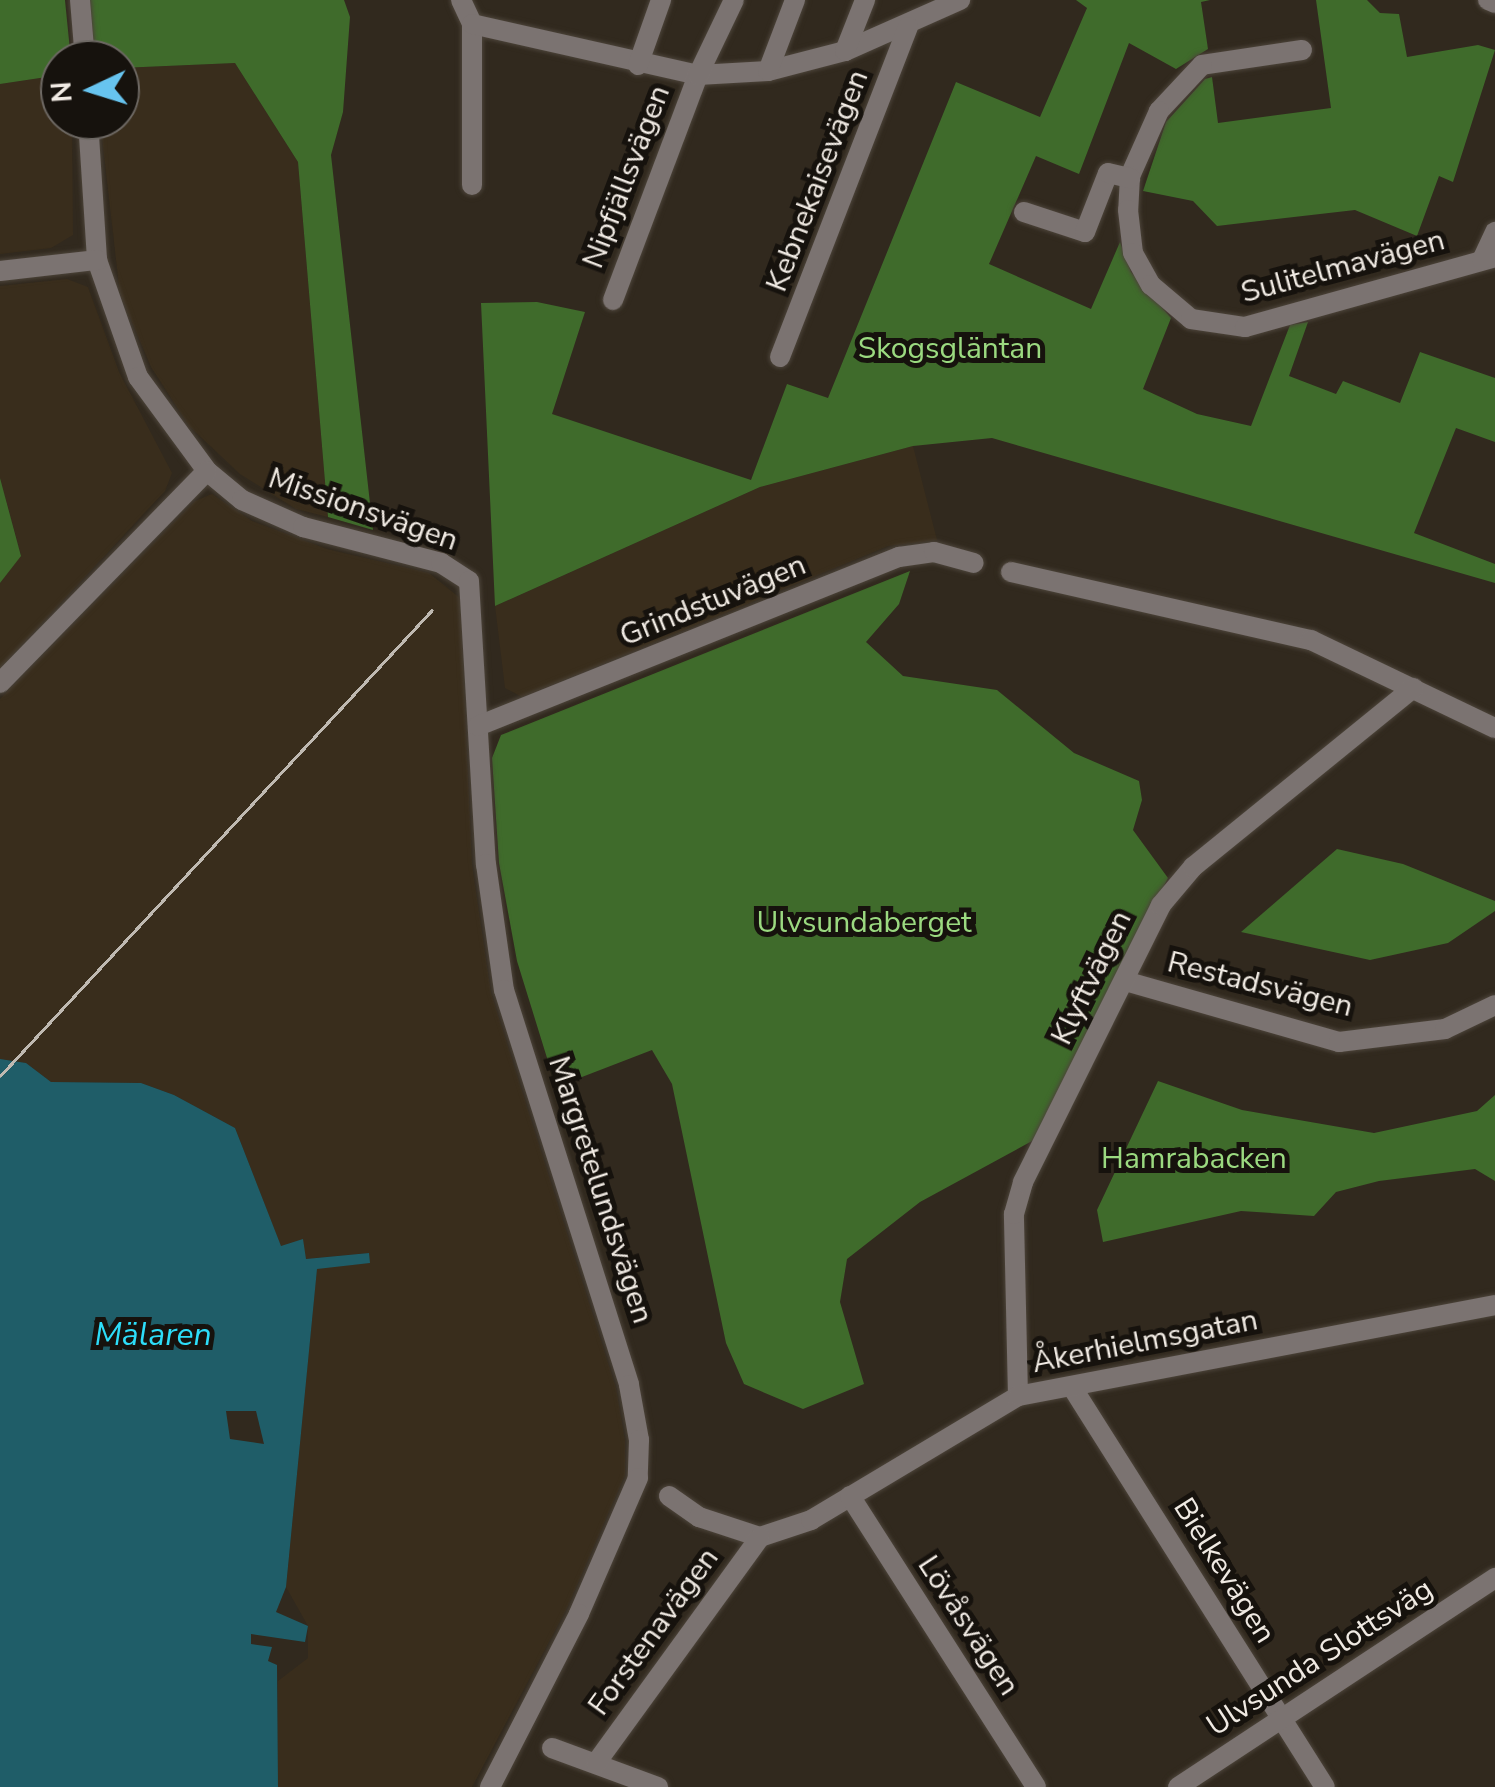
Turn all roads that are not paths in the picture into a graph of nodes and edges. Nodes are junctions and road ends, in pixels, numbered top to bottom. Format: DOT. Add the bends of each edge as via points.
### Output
graph roads {
  1 [pos="80,0"];
  2 [pos="461,0"];
  3 [pos="660,0"];
  4 [pos="734,0"];
  5 [pos="795,0"];
  6 [pos="865,0"];
  7 [pos="960,0"];
  8 [pos="1488,0"];
  9 [pos="1495,3"];
  10 [pos="914,15"];
  11 [pos="472,24"];
  12 [pos="83,40"];
  13 [pos="1302,50"];
  14 [pos="845,52"];
  15 [pos="638,65"];
  16 [pos="768,71"];
  17 [pos="698,75"];
  18 [pos="89,140"];
  19 [pos="1130,178"];
  20 [pos="472,184"];
  21 [pos="1024,212"];
  22 [pos="1495,232"];
  23 [pos="1489,259"];
  24 [pos="97,260"];
  25 [pos="0,271"];
  26 [pos="613,300"];
  27 [pos="780,357"];
  28 [pos="206,471"];
  29 [pos="974,563"];
  30 [pos="1011,572"];
  31 [pos="468,581"];
  32 [pos="0,683"];
  33 [pos="1413,688"];
  34 [pos="478,726"];
  35 [pos="1495,728"];
  36 [pos="1124,980"];
  37 [pos="1495,1005"];
  38 [pos="1495,1305"];
  39 [pos="1072,1386"];
  40 [pos="1018,1396"];
  41 [pos="669,1496"];
  42 [pos="850,1496"];
  43 [pos="760,1536"];
  44 [pos="1495,1578"];
  45 [pos="1282,1718"];
  46 [pos="552,1748"];
  47 [pos="596,1763"];
  48 [pos="490,1787"];
  49 [pos="658,1787"];
  50 [pos="1036,1787"];
  51 [pos="1178,1787"];
  52 [pos="1325,1787"];
  1 -- 12 [label="street"];
  2 -- 11 [label="street"];
  3 -- 15 [label="street"];
  4 -- 17 [label="street, Nipfjällsvägen"];
  5 -- 16 [label="street"];
  6 -- 14 [label="street"];
  7 -- 10 [label="street"];
  8 -- 9 [label="street"];
  10 -- 14 [label="street"];
  10 -- 27 [label="street, Kebnekaisevägen"];
  11 -- 15 [label="street"];
  11 -- 20 [label="street"];
  13 -- 19 [label="street, Sulitelmavägen" via="1202,65 1159,112"];
  14 -- 16 [label="street"];
  15 -- 17 [label="street"];
  16 -- 17 [label="street"];
  17 -- 26 [label="street, Nipfjällsvägen"];
  18 -- 24 [label="street, Missionsvägen"];
  19 -- 21 [label="street" via="1108,173 1085,232"];
  19 -- 23 [label="street, Sulitelmavägen" via="1129,236 1140,269 1180,310 1216,326 1245,328"];
  22 -- 23 [label="street"];
  24 -- 25 [label="street"];
  24 -- 28 [label="street, Missionsvägen" via="138,377"];
  28 -- 31 [label="street, Missionsvägen" via="242,500 303,527 441,563"];
  28 -- 32 [label="street"];
  29 -- 34 [label="street, Grindstuvägen" via="934,552 899,557"];
  30 -- 33 [label="street" via="1311,640"];
  31 -- 34 [label="street, Margretelundsvägen"];
  33 -- 35 [label="street"];
  33 -- 36 [label="street, Klyftvägen" via="1193,867 1161,905"];
  34 -- 48 [label="street, Margretelundsvägen" via="492,929 504,990 630,1384 638,1440 638,1478 579,1614"];
  36 -- 37 [label="street, Restadsvägen" via="1339,1042 1446,1029"];
  36 -- 40 [label="street, Klyftvägen" via="1014,1214"];
  38 -- 39 [label="street, Åkerhielmsgatan"];
  39 -- 40 [label="street, Åkerhielmsgatan"];
  39 -- 45 [label="street, Bielkevägen"];
  40 -- 42 [label="street, Åkerhielmsgatan"];
  41 -- 43 [label="street" via="699,1516"];
  42 -- 43 [label="street, Åkerhielmsgatan" via="811,1520"];
  42 -- 50 [label="street, Lövåsvägen"];
  43 -- 47 [label="street, Forstenavägen"];
  44 -- 45 [label="street, Ulvsunda Slottsväg"];
  45 -- 51 [label="street, Ulvsunda Slottsväg"];
  45 -- 52 [label="street, Bielkevägen"];
  46 -- 47 [label="street"];
  47 -- 49 [label="street"];
}
